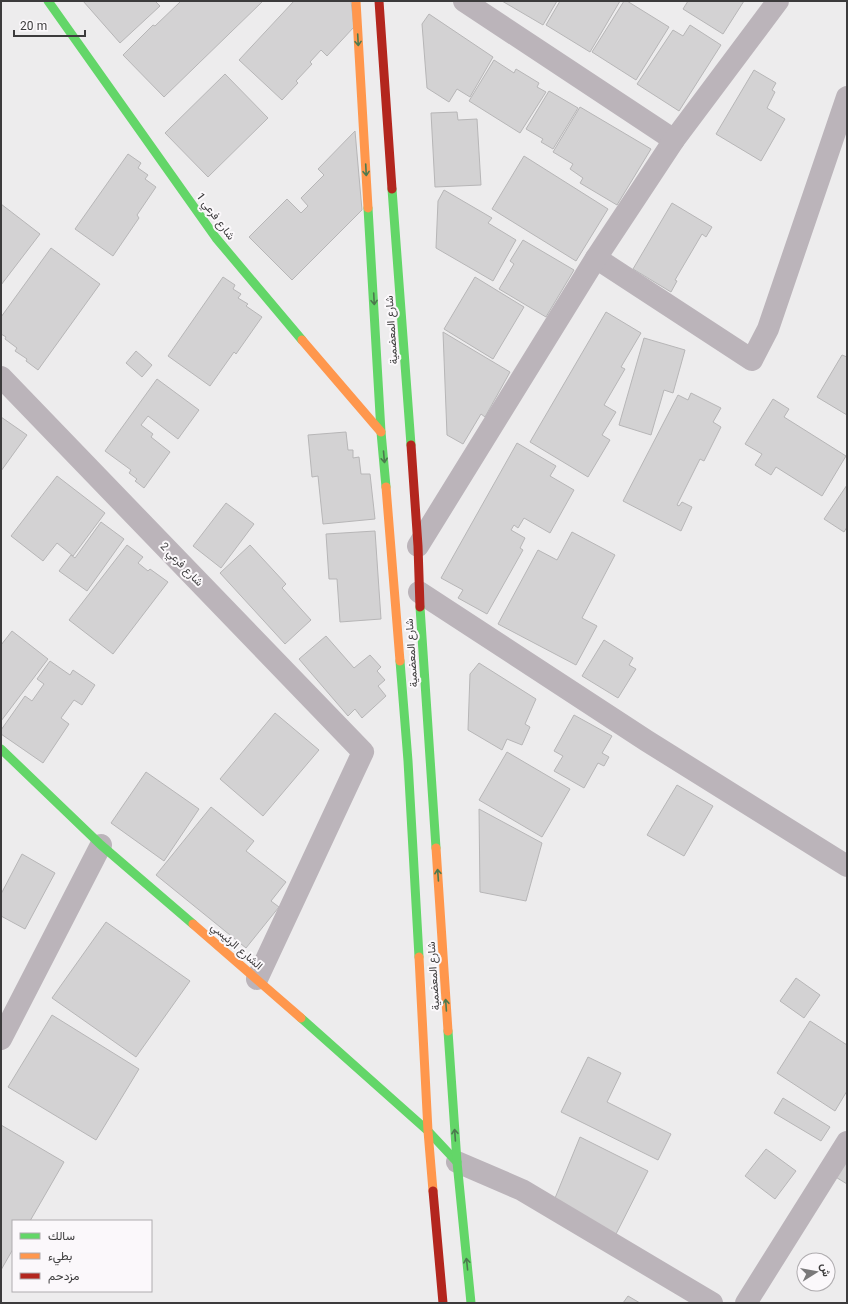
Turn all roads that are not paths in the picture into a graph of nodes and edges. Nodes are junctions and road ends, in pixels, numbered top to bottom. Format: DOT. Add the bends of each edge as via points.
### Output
graph roads {
  1 [pos="48,1"];
  2 [pos="356,1"];
  3 [pos="379,1"];
  4 [pos="464,1"];
  5 [pos="778,1"];
  6 [pos="847,97"];
  7 [pos="674,140"];
  8 [pos="596,258"];
  9 [pos="1,377"];
  10 [pos="382,432"];
  11 [pos="418,546"];
  12 [pos="419,592"];
  13 [pos="1,749"];
  14 [pos="101,845"];
  15 [pos="847,866"];
  16 [pos="257,979"];
  17 [pos="1,1039"];
  18 [pos="428,1131"];
  19 [pos="847,1142"];
  20 [pos="457,1162"];
  21 [pos="442,1303"];
  22 [pos="471,1303"];
  23 [pos="712,1303"];
  24 [pos="746,1303"];
  1 -- 10 [label="main road, شارع فرعي 1" via="216,238"];
  2 -- 10 [label="main road, شارع المعضمية, one-way"];
  3 -- 11 [label="main road, شارع المعضمية"];
  4 -- 7 [label="street"];
  5 -- 7 [label="street"];
  6 -- 8 [label="street" via="768,329 752,360"];
  7 -- 8 [label="street"];
  8 -- 11 [label="street"];
  9 -- 16 [label="street, شارع فرعي 2" via="363,752"];
  10 -- 18 [label="main road, شارع المعضمية, one-way" via="408,761"];
  11 -- 12 [label="main road, شارع المعضمية"];
  12 -- 15 [label="street" via="646,741"];
  20 -- 12 [label="main road, شارع المعضمية, one-way"];
  13 -- 14 [label="main road, الشارع الرئيسي"];
  14 -- 16 [label="main road, الشارع الرئيسي"];
  14 -- 17 [label="street"];
  16 -- 18 [label="main road, الشارع الرئيسي"];
  18 -- 20 [label="main road, الشارع الرئيسي"];
  18 -- 21 [label="main road, شارع المعضمية"];
  19 -- 24 [label="street"];
  22 -- 20 [label="main road, شارع المعضمية, one-way"];
  20 -- 23 [label="street" via="522,1190"];
}
